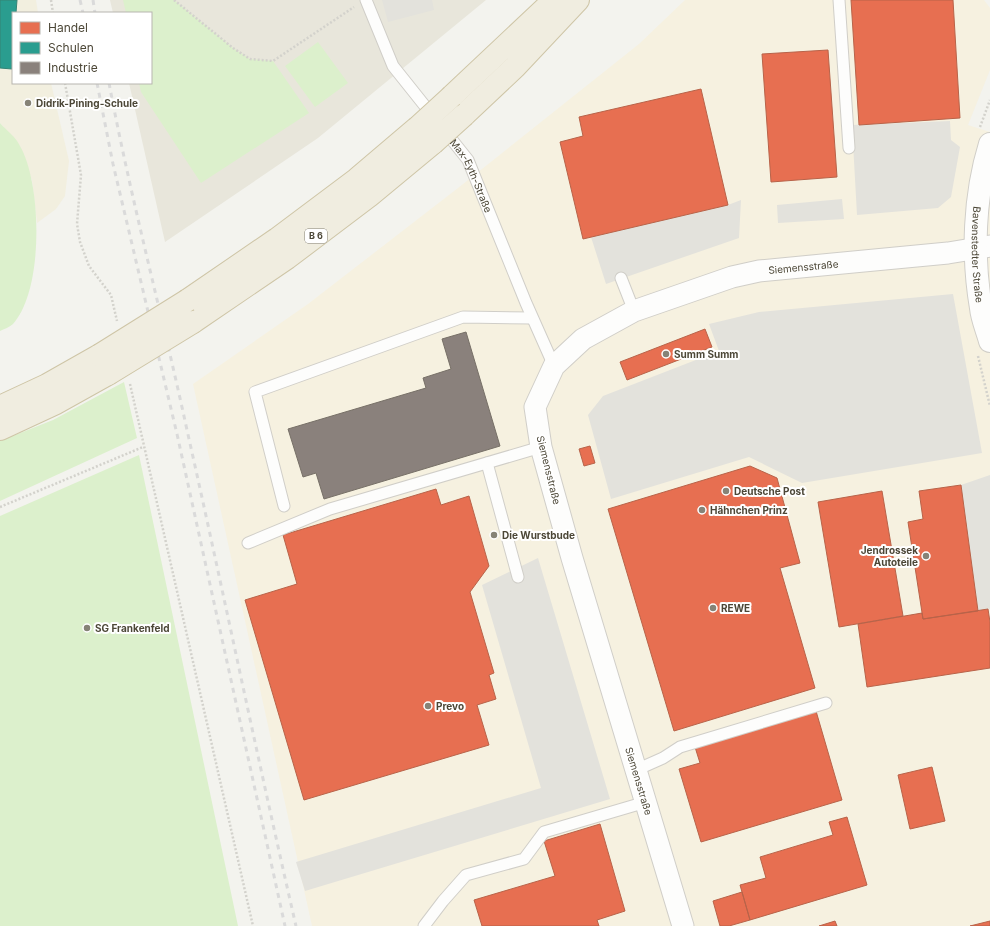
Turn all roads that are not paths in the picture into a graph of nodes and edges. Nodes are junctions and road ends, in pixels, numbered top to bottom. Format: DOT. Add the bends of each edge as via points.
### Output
graph roads {
  1 [pos="554,0"];
  2 [pos="578,0"];
  3 [pos="592,0"];
  4 [pos="839,0"];
  5 [pos="362,2"];
  6 [pos="515,67"];
  7 [pos="990,144"];
  8 [pos="849,148"];
  9 [pos="983,248"];
  10 [pos="621,278"];
  11 [pos="634,311"];
  12 [pos="532,318"];
  13 [pos="990,341"];
  14 [pos="104,365"];
  15 [pos="554,366"];
  16 [pos="0,407"];
  17 [pos="0,429"];
  18 [pos="541,447"];
  19 [pos="487,463"];
  20 [pos="284,506"];
  21 [pos="248,543"];
  22 [pos="518,577"];
  23 [pos="826,703"];
  24 [pos="636,770"];
  25 [pos="646,802"];
  26 [pos="424,926"];
  27 [pos="683,926"];
  1 -- 14 [label="highway, B 6, bridge" via="417,128 357,179 277,239 188,300"];
  2 -- 6 [label="highway, B 6"];
  3 -- 6 [label="highway"];
  4 -- 8 [label="lane"];
  5 -- 12 [label="lane, Max-Eyth-Straße" via="393,66 468,160"];
  6 -- 14 [label="highway, B 6, bridge" via="434,143 287,258 193,322"];
  7 -- 9 [label="street, Bavenstedter Straße" via="978,194"];
  9 -- 11 [label="street, Siemensstraße" via="759,271 732,277"];
  9 -- 13 [label="street, Bavenstedter Straße" via="981,309"];
  10 -- 11 [label="lane"];
  11 -- 15 [label="street, Siemensstraße" via="583,340"];
  12 -- 15 [label="lane, Max-Eyth-Straße"];
  12 -- 20 [label="lane" via="463,317 256,392"];
  14 -- 16 [label="highway, B 6" via="47,385"];
  14 -- 17 [label="highway, B 6" via="56,403"];
  15 -- 18 [label="street, Siemensstraße" via="535,407"];
  18 -- 19 [label="lane"];
  18 -- 24 [label="street, Siemensstraße"];
  19 -- 21 [label="lane" via="330,509"];
  19 -- 22 [label="lane"];
  23 -- 24 [label="lane" via="680,747"];
  24 -- 25 [label="street, Siemensstraße"];
  25 -- 26 [label="lane" via="544,832 524,859 466,875"];
  25 -- 27 [label="street, Siemensstraße"];
}
